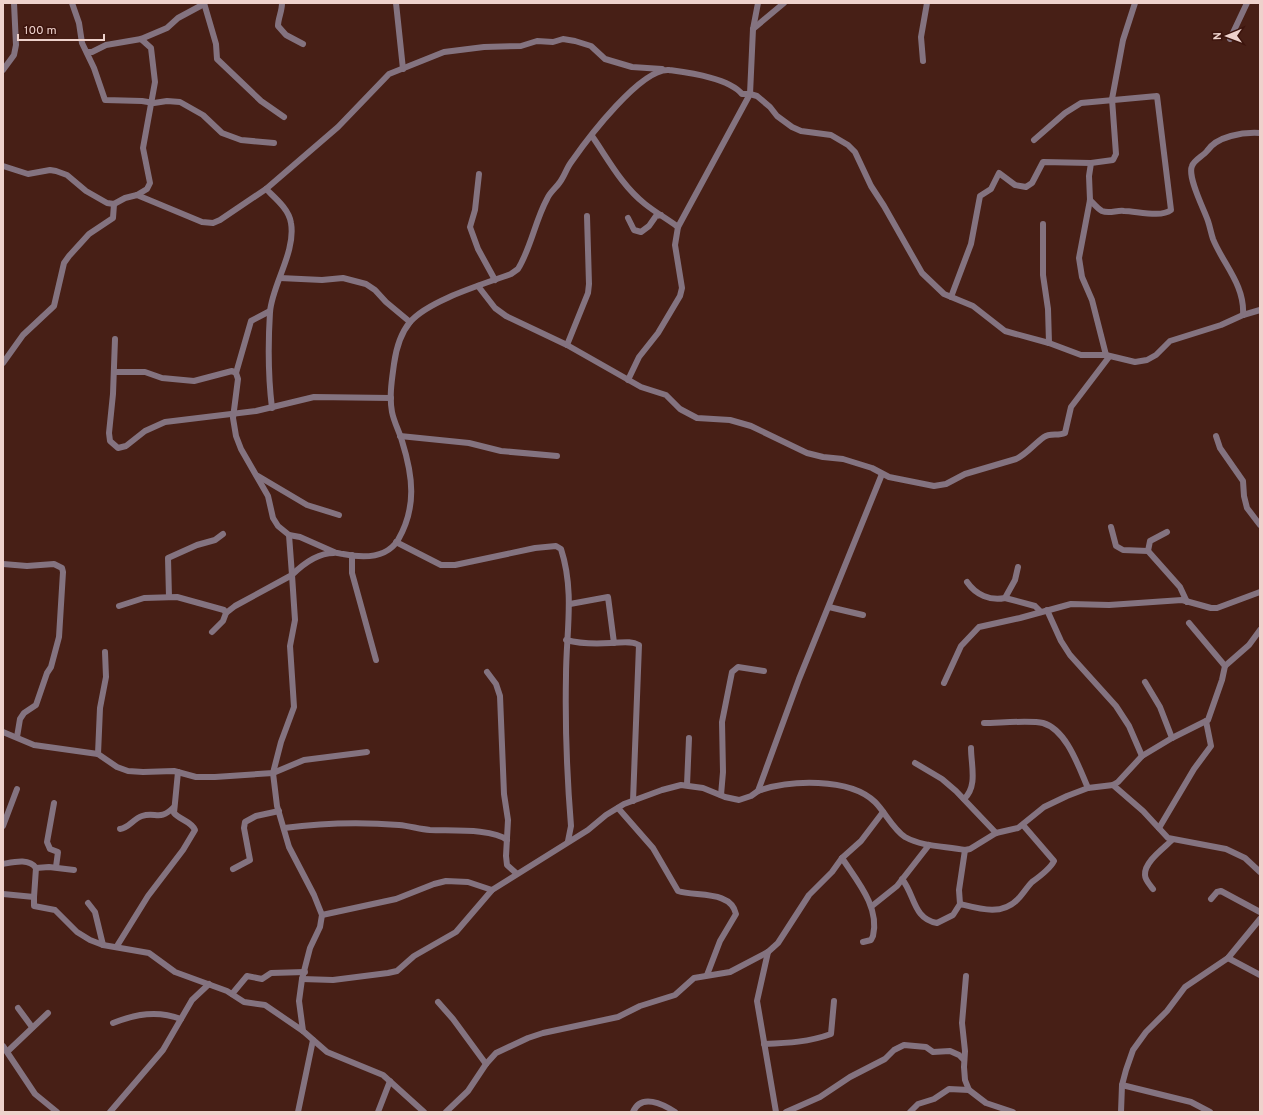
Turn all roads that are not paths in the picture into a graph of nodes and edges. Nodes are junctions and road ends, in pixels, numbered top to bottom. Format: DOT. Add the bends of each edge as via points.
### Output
graph roads {
  1 [pos="14,3"];
  2 [pos="72,3"];
  3 [pos="204,3"];
  4 [pos="282,3"];
  5 [pos="396,3"];
  6 [pos="758,3"];
  7 [pos="784,3"];
  8 [pos="927,3"];
  9 [pos="1135,3"];
  10 [pos="1247,3"];
  11 [pos="753,29"];
  12 [pos="141,39"];
  13 [pos="1230,39"];
  14 [pos="303,44"];
  15 [pos="87,52"];
  16 [pos="923,62"];
  17 [pos="403,68"];
  18 [pos="662,69"];
  19 [pos="3,70"];
  20 [pos="750,94"];
  21 [pos="1112,99"];
  22 [pos="152,102"];
  23 [pos="284,117"];
  24 [pos="1260,133"];
  25 [pos="592,136"];
  26 [pos="1034,140"];
  27 [pos="274,143"];
  28 [pos="1091,163"];
  29 [pos="3,166"];
  30 [pos="479,174"];
  31 [pos="266,189"];
  32 [pos="137,195"];
  33 [pos="1090,200"];
  34 [pos="114,204"];
  35 [pos="661,215"];
  36 [pos="587,216"];
  37 [pos="628,218"];
  38 [pos="1043,224"];
  39 [pos="678,227"];
  40 [pos="280,278"];
  41 [pos="495,280"];
  42 [pos="478,286"];
  43 [pos="951,297"];
  44 [pos="1260,310"];
  45 [pos="270,312"];
  46 [pos="1243,315"];
  47 [pos="410,322"];
  48 [pos="114,339"];
  49 [pos="1049,343"];
  50 [pos="567,345"];
  51 [pos="1108,356"];
  52 [pos="3,363"];
  53 [pos="114,372"];
  54 [pos="236,373"];
  55 [pos="628,380"];
  56 [pos="391,398"];
  57 [pos="272,408"];
  58 [pos="233,413"];
  59 [pos="400,436"];
  60 [pos="1216,436"];
  61 [pos="557,456"];
  62 [pos="882,474"];
  63 [pos="256,475"];
  64 [pos="339,515"];
  65 [pos="1260,525"];
  66 [pos="1111,527"];
  67 [pos="1167,532"];
  68 [pos="223,534"];
  69 [pos="289,535"];
  70 [pos="396,542"];
  71 [pos="1148,551"];
  72 [pos="334,552"];
  73 [pos="352,555"];
  74 [pos="3,564"];
  75 [pos="1018,567"];
  76 [pos="292,575"];
  77 [pos="966,582"];
  78 [pos="1260,592"];
  79 [pos="169,597"];
  80 [pos="1005,598"];
  81 [pos="1187,602"];
  82 [pos="570,604"];
  83 [pos="119,606"];
  84 [pos="829,607"];
  85 [pos="1044,611"];
  86 [pos="226,613"];
  87 [pos="863,615"];
  88 [pos="1189,623"];
  89 [pos="1260,630"];
  90 [pos="212,632"];
  91 [pos="566,640"];
  92 [pos="614,643"];
  93 [pos="105,652"];
  94 [pos="376,660"];
  95 [pos="1225,666"];
  96 [pos="764,671"];
  97 [pos="487,672"];
  98 [pos="1146,682"];
  99 [pos="944,683"];
  100 [pos="1206,721"];
  101 [pos="984,723"];
  102 [pos="3,732"];
  103 [pos="17,737"];
  104 [pos="690,738"];
  105 [pos="1172,738"];
  106 [pos="971,748"];
  107 [pos="367,752"];
  108 [pos="98,754"];
  109 [pos="1142,756"];
  110 [pos="915,764"];
  111 [pos="178,772"];
  112 [pos="273,773"];
  113 [pos="1113,784"];
  114 [pos="687,785"];
  115 [pos="1088,788"];
  116 [pos="17,789"];
  117 [pos="758,791"];
  118 [pos="721,795"];
  119 [pos="964,799"];
  120 [pos="633,801"];
  121 [pos="54,804"];
  122 [pos="174,807"];
  123 [pos="618,808"];
  124 [pos="279,811"];
  125 [pos="883,812"];
  126 [pos="1023,825"];
  127 [pos="3,826"];
  128 [pos="284,828"];
  129 [pos="1159,828"];
  130 [pos="120,829"];
  131 [pos="996,833"];
  132 [pos="507,840"];
  133 [pos="1172,840"];
  134 [pos="568,841"];
  135 [pos="929,845"];
  136 [pos="965,850"];
  137 [pos="842,858"];
  138 [pos="3,864"];
  139 [pos="56,867"];
  140 [pos="36,868"];
  141 [pos="234,869"];
  142 [pos="74,870"];
  143 [pos="1260,872"];
  144 [pos="516,873"];
  145 [pos="902,879"];
  146 [pos="1153,889"];
  147 [pos="492,890"];
  148 [pos="3,894"];
  149 [pos="34,897"];
  150 [pos="1211,899"];
  151 [pos="88,903"];
  152 [pos="960,904"];
  153 [pos="872,906"];
  154 [pos="1260,912"];
  155 [pos="322,915"];
  156 [pos="1260,919"];
  157 [pos="863,942"];
  158 [pos="103,944"];
  159 [pos="118,946"];
  160 [pos="768,952"];
  161 [pos="1228,958"];
  162 [pos="305,972"];
  163 [pos="707,975"];
  164 [pos="1260,975"];
  165 [pos="966,976"];
  166 [pos="302,979"];
  167 [pos="209,984"];
  168 [pos="232,994"];
  169 [pos="834,1001"];
  170 [pos="438,1002"];
  171 [pos="18,1008"];
  172 [pos="48,1013"];
  173 [pos="181,1019"];
  174 [pos="113,1023"];
  175 [pos="32,1027"];
  176 [pos="303,1031"];
  177 [pos="313,1040"];
  178 [pos="764,1044"];
  179 [pos="3,1046"];
  180 [pos="8,1051"];
  181 [pos="964,1060"];
  182 [pos="486,1064"];
  183 [pos="390,1081"];
  184 [pos="1122,1085"];
  185 [pos="969,1090"];
  186 [pos="57,1112"];
  187 [pos="110,1112"];
  188 [pos="298,1112"];
  189 [pos="378,1112"];
  190 [pos="424,1112"];
  191 [pos="446,1112"];
  192 [pos="633,1112"];
  193 [pos="675,1112"];
  194 [pos="776,1112"];
  195 [pos="786,1112"];
  196 [pos="910,1112"];
  197 [pos="1013,1112"];
  198 [pos="1121,1112"];
  199 [pos="1210,1112"];
  1 -- 19 [label="street" via="16,45 14,55"];
  2 -- 15 [label="street" via="79,22 82,43"];
  3 -- 12 [label="street" via="166,28"];
  3 -- 23 [label="street" via="216,44 217,60 261,101"];
  4 -- 14 [label="street" via="278,26 286,35"];
  5 -- 17 [label="street"];
  6 -- 11 [label="street"];
  7 -- 11 [label="street"];
  8 -- 16 [label="street" via="921,37"];
  9 -- 21 [label="street" via="1123,40"];
  10 -- 13 [label="street"];
  11 -- 20 [label="street"];
  12 -- 15 [label="street" via="106,45"];
  12 -- 22 [label="street" via="151,48 153,55 155,82"];
  15 -- 22 [label="street" via="105,100"];
  17 -- 18 [label="street" via="444,52 521,46 537,41 553,42 563,39 591,46 605,59 632,67"];
  17 -- 31 [label="street" via="389,74 338,127"];
  18 -- 20 [label="street" via="724,82 735,86 742,94"];
  18 -- 25 [label="street" via="642,81 624,97"];
  20 -- 39 [label="street"];
  20 -- 43 [label="street" via="757,96 792,127 838,138 855,152 871,186 922,273 930,283"];
  21 -- 26 [label="street" via="1082,103 1065,113"];
  21 -- 28 [label="street" via="1115,158"];
  21 -- 33 [label="street" via="1157,96 1171,208 1167,213 1156,214 1107,212 1102,211"];
  22 -- 27 [label="street" via="180,102 203,115 222,133 241,140"];
  22 -- 32 [label="street" via="143,148 150,183 147,189"];
  24 -- 46 [label="street" via="1245,133 1214,143 1194,162 1191,169 1196,193 1209,222 1213,239 1233,272 1242,301"];
  25 -- 35 [label="street" via="622,181 645,204"];
  25 -- 41 [label="street" via="548,196 518,269"];
  28 -- 33 [label="street"];
  28 -- 43 [label="street" via="1043,162 1032,183 1026,187 1015,185 1000,173 991,189 980,196 971,244"];
  29 -- 34 [label="street" via="28,174 50,170 62,173 102,200"];
  30 -- 41 [label="street" via="475,210 470,227 478,249"];
  31 -- 32 [label="street" via="237,210 212,223 202,222"];
  31 -- 40 [label="street" via="286,211 291,222 288,250"];
  32 -- 34 [label="street"];
  33 -- 51 [label="street" via="1079,258 1082,277 1092,300"];
  34 -- 52 [label="street" via="114,218 82,240 64,263 54,306 23,334"];
  35 -- 37 [label="street" via="656,216 642,232 634,230"];
  35 -- 39 [label="street"];
  36 -- 50 [label="street" via="590,284"];
  38 -- 49 [label="street" via="1043,275"];
  39 -- 55 [label="street" via="675,244 682,288 680,296 658,333 639,357"];
  40 -- 45 [label="street"];
  40 -- 47 [label="street" via="343,278 366,284"];
  41 -- 42 [label="street"];
  42 -- 47 [label="street" via="428,309"];
  42 -- 50 [label="street" via="495,308 506,316"];
  43 -- 49 [label="street" via="973,306 1005,331"];
  44 -- 46 [label="street"];
  45 -- 54 [label="street" via="251,321"];
  45 -- 57 [label="street"];
  46 -- 51 [label="street" via="1221,325 1167,342 1156,355 1147,360 1135,362"];
  47 -- 56 [label="street" via="396,348"];
  48 -- 53 [label="street"];
  49 -- 51 [label="street" via="1081,355"];
  50 -- 55 [label="street"];
  51 -- 62 [label="street" via="1071,407 1066,433 1043,437 1021,457 965,474 939,486 896,479"];
  53 -- 54 [label="street" via="145,372 162,378 194,381 232,371"];
  53 -- 58 [label="street" via="109,438 112,445 118,448 126,446 158,424"];
  54 -- 58 [label="street" via="238,380"];
  55 -- 62 [label="street" via="666,395 680,409 697,418 730,420 751,426 799,450 817,456 843,459 872,468"];
  56 -- 57 [label="street" via="314,397"];
  56 -- 59 [label="street" via="394,420"];
  57 -- 58 [label="street" via="242,414"];
  58 -- 63 [label="street" via="233,425 238,442"];
  59 -- 61 [label="street" via="469,443 501,451"];
  59 -- 70 [label="street" via="412,477 408,520"];
  60 -- 65 [label="street" via="1220,448 1240,474 1245,502"];
  62 -- 84 [label="street"];
  63 -- 64 [label="street" via="306,505"];
  63 -- 69 [label="street" via="268,496 273,518"];
  66 -- 71 [label="street" via="1119,549"];
  67 -- 71 [label="street" via="1150,541"];
  68 -- 79 [label="street" via="216,540 197,544 168,558"];
  69 -- 72 [label="street" via="300,537"];
  69 -- 76 [label="street"];
  70 -- 73 [label="street" via="382,554 370,557"];
  70 -- 82 [label="street" via="441,565 455,565 512,552 556,546 561,549 564,557"];
  71 -- 81 [label="street" via="1180,587"];
  72 -- 73 [label="street"];
  72 -- 76 [label="street" via="306,562"];
  73 -- 94 [label="street" via="352,573"];
  74 -- 103 [label="street" via="54,564 62,568 63,572 59,638 51,667 36,705 20,719"];
  75 -- 80 [label="street"];
  76 -- 86 [label="street"];
  76 -- 112 [label="street" via="295,620 290,646 294,707"];
  77 -- 80 [label="street" via="988,599"];
  78 -- 81 [label="street" via="1217,608"];
  79 -- 83 [label="street" via="144,598"];
  79 -- 86 [label="street" via="224,610"];
  80 -- 85 [label="street"];
  81 -- 85 [label="street" via="1176,600 1109,606 1071,604"];
  82 -- 91 [label="street"];
  82 -- 92 [label="street" via="608,596"];
  84 -- 87 [label="street"];
  84 -- 117 [label="street"];
  85 -- 99 [label="street" via="979,627 961,646"];
  85 -- 109 [label="street" via="1070,655 1116,706 1129,726"];
  86 -- 90 [label="street" via="223,621"];
  88 -- 95 [label="street"];
  89 -- 95 [label="street" via="1249,645"];
  91 -- 92 [label="street" via="580,643"];
  91 -- 134 [label="street" via="566,722 571,826"];
  92 -- 120 [label="street" via="627,641 639,645"];
  93 -- 108 [label="street" via="106,677 100,708"];
  95 -- 100 [label="street" via="1210,716"];
  96 -- 118 [label="street" via="738,667 732,672 722,722"];
  97 -- 132 [label="street" via="496,684 500,696"];
  98 -- 105 [label="street" via="1160,707"];
  100 -- 105 [label="street"];
  100 -- 129 [label="street" via="1210,746"];
  101 -- 115 [label="street" via="1042,723 1053,728 1068,745"];
  102 -- 103 [label="street"];
  103 -- 108 [label="street" via="34,745"];
  104 -- 114 [label="street"];
  105 -- 109 [label="street"];
  106 -- 119 [label="street" via="973,780 970,792"];
  107 -- 112 [label="street" via="304,760"];
  108 -- 111 [label="street" via="128,771"];
  109 -- 113 [label="street" via="1118,782"];
  110 -- 119 [label="street" via="942,779"];
  111 -- 112 [label="street" via="196,777"];
  111 -- 122 [label="street"];
  112 -- 124 [label="street"];
  113 -- 115 [label="street"];
  113 -- 129 [label="street"];
  114 -- 118 [label="street"];
  114 -- 120 [label="street" via="674,786"];
  115 -- 126 [label="street" via="1044,807"];
  116 -- 127 [label="street"];
  117 -- 118 [label="street" via="739,800"];
  117 -- 125 [label="street" via="771,786 803,783 840,786 868,796"];
  119 -- 131 [label="street"];
  120 -- 123 [label="street"];
  121 -- 139 [label="street" via="47,842 50,848 58,852"];
  122 -- 130 [label="street" via="160,817 139,817 126,828"];
  122 -- 159 [label="street" via="178,817 194,827 194,833 148,896"];
  123 -- 134 [label="street"];
  123 -- 163 [label="street" via="653,848 678,891 716,897 734,908 736,914 720,941"];
  124 -- 128 [label="street"];
  124 -- 141 [label="street" via="256,816 245,822 250,860"];
  125 -- 135 [label="street" via="904,836"];
  125 -- 137 [label="street" via="861,841"];
  126 -- 131 [label="street"];
  126 -- 152 [label="street" via="1054,861 1052,866 1007,907 982,910"];
  128 -- 132 [label="street" via="303,825 381,824 496,835"];
  128 -- 155 [label="street" via="292,856"];
  129 -- 133 [label="street"];
  131 -- 136 [label="street"];
  132 -- 144 [label="street" via="507,865"];
  133 -- 143 [label="street" via="1226,849 1245,858"];
  133 -- 146 [label="street" via="1145,870 1146,880"];
  134 -- 144 [label="street"];
  135 -- 136 [label="street"];
  135 -- 145 [label="street"];
  136 -- 152 [label="street" via="959,890"];
  137 -- 153 [label="street"];
  137 -- 160 [label="street" via="809,895 778,943"];
  138 -- 140 [label="street" via="26,861 31,862"];
  139 -- 140 [label="street"];
  139 -- 142 [label="street"];
  140 -- 149 [label="street"];
  144 -- 147 [label="street"];
  145 -- 152 [label="street" via="908,885 918,912 932,922 948,919"];
  145 -- 153 [label="street" via="892,891"];
  147 -- 155 [label="street" via="468,882 446,881 396,899"];
  147 -- 166 [label="street" via="456,932 436,942 394,972 333,980"];
  148 -- 149 [label="street"];
  149 -- 158 [label="street" via="34,906 55,910 77,932"];
  150 -- 154 [label="street" via="1221,891"];
  151 -- 158 [label="street" via="95,912"];
  153 -- 157 [label="street" via="874,934 871,940"];
  155 -- 162 [label="street" via="320,928 310,948"];
  156 -- 161 [label="street"];
  158 -- 159 [label="street"];
  159 -- 167 [label="street" via="126,950 149,953 175,972"];
  160 -- 163 [label="street" via="730,972"];
  160 -- 178 [label="street" via="757,1001"];
  161 -- 164 [label="street"];
  161 -- 184 [label="street" via="1185,987 1167,1011 1152,1025 1134,1050"];
  162 -- 166 [label="street"];
  162 -- 168 [label="street" via="270,973 262,979 247,976"];
  163 -- 182 [label="street" via="694,978 675,995 640,1006 618,1017 533,1036 496,1053"];
  165 -- 181 [label="street" via="963,1013"];
  166 -- 176 [label="street" via="299,1001"];
  167 -- 168 [label="street"];
  167 -- 173 [label="street" via="197,995"];
  168 -- 176 [label="street" via="244,1002 265,1005"];
  169 -- 178 [label="street" via="832,1034 807,1042"];
  170 -- 182 [label="street"];
  171 -- 175 [label="street"];
  172 -- 175 [label="street"];
  173 -- 174 [label="street" via="169,1015 143,1014"];
  173 -- 187 [label="street" via="163,1050"];
  175 -- 180 [label="street"];
  176 -- 177 [label="street"];
  177 -- 183 [label="street" via="327,1052 376,1071"];
  177 -- 188 [label="street"];
  178 -- 194 [label="street"];
  179 -- 180 [label="street"];
  180 -- 186 [label="street" via="20,1074 35,1094"];
  181 -- 185 [label="street" via="964,1074"];
  181 -- 195 [label="street" via="950,1051 933,1052 926,1047 904,1045 820,1097"];
  182 -- 191 [label="street" via="468,1091"];
  183 -- 189 [label="street"];
  183 -- 190 [label="street"];
  184 -- 198 [label="street"];
  184 -- 199 [label="street" via="1191,1102"];
  185 -- 196 [label="street" via="949,1089 934,1099 918,1104"];
  185 -- 197 [label="street" via="986,1103"];
  192 -- 193 [label="street" via="640,1104 655,1101"];
}
